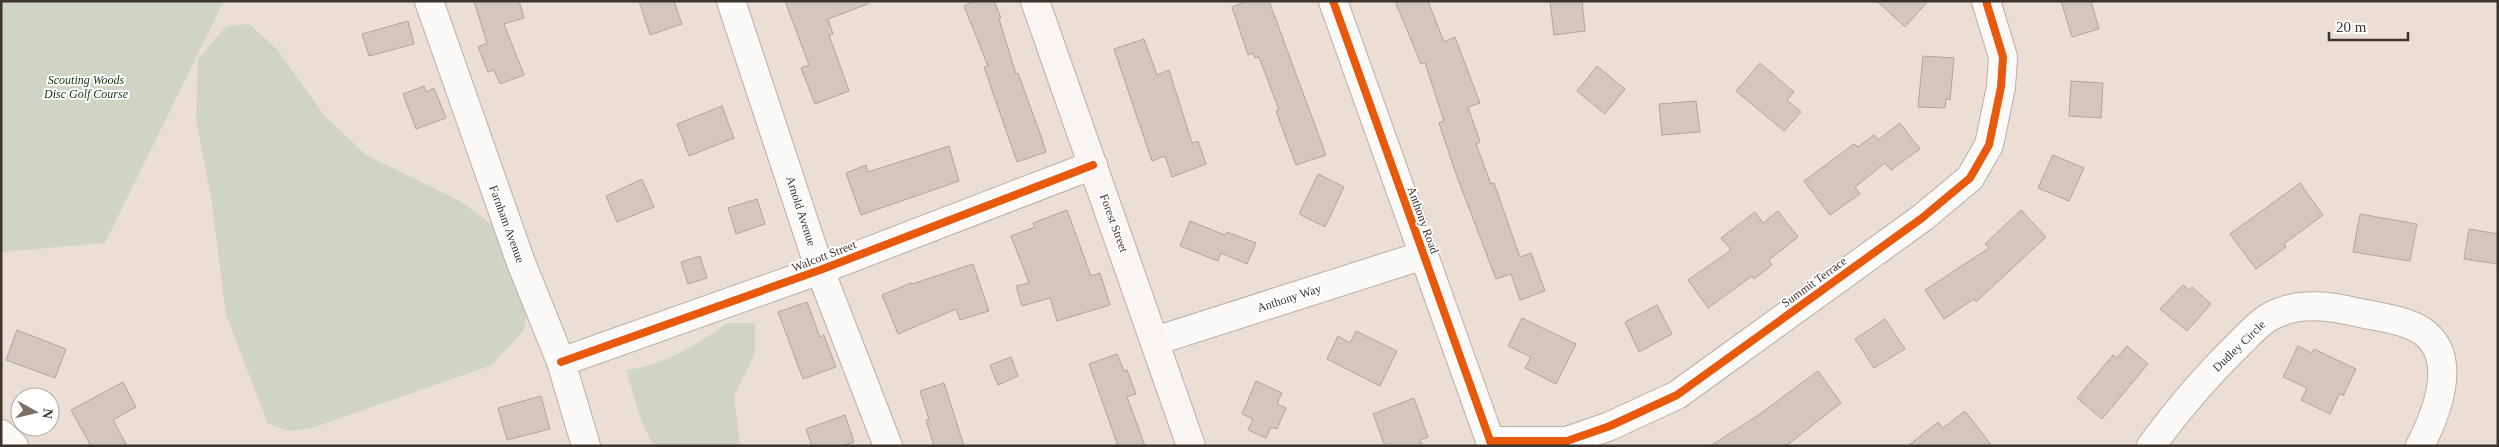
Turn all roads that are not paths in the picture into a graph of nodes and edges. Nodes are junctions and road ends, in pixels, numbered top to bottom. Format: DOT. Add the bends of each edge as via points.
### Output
graph roads {
  1 [pos="429,1"];
  2 [pos="731,1"];
  3 [pos="1034,1"];
  4 [pos="1333,1"];
  5 [pos="1986,1"];
  6 [pos="1093,165"];
  7 [pos="1424,255"];
  8 [pos="820,270"];
  9 [pos="1155,341"];
  10 [pos="561,362"];
  11 [pos="1,434"];
  12 [pos="1491,443"];
  13 [pos="14,446"];
  14 [pos="586,446"];
  15 [pos="888,446"];
  16 [pos="1191,446"];
  17 [pos="2150,446"];
  18 [pos="2420,446"];
  1 -- 10 [label="street, Farnham Avenue" via="520,260"];
  2 -- 8 [label="street, Arnold Avenue"];
  3 -- 6 [label="street, Forest Street"];
  4 -- 7 [label="street, Anthony Road"];
  5 -- 12 [label="street, Summit Terrace" via="2003,57 2001,87 1989,145 1970,178 1922,218 1677,394 1610,426 1567,441"];
  6 -- 8 [label="street, Walcott Street"];
  6 -- 9 [label="street, Forest Street"];
  7 -- 9 [label="street, Anthony Way"];
  7 -- 12 [label="street, Anthony Road"];
  8 -- 10 [label="street, Walcott Street"];
  8 -- 15 [label="street, Arnold Avenue"];
  9 -- 16 [label="street, Forest Street"];
  10 -- 14 [label="street, Farnham Avenue"];
  11 -- 13 [label="street"];
  17 -- 18 [label="street, Dudley Circle" via="2184,400 2271,316 2290,309 2315,306 2392,319 2422,332 2437,349 2443,371 2440,396"];
}
